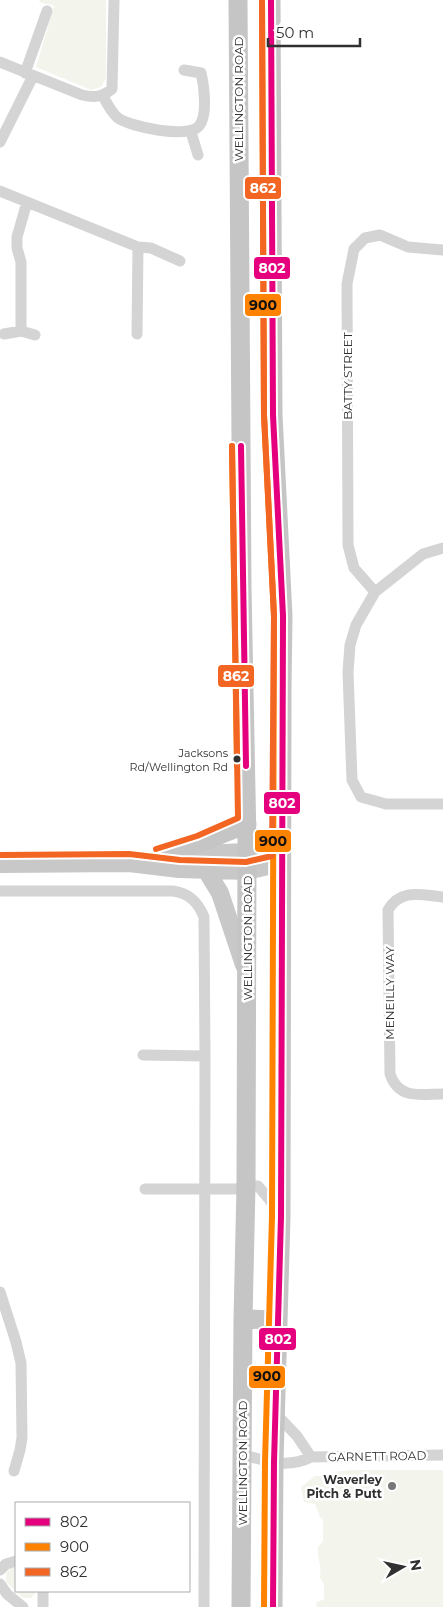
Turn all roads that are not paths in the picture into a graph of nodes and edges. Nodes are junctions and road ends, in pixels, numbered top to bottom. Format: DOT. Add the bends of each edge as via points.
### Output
graph roads {
  1 [pos="114,0"];
  2 [pos="238,0"];
  3 [pos="270,0"];
  4 [pos="47,11"];
  5 [pos="0,62"];
  6 [pos="184,70"];
  7 [pos="29,74"];
  8 [pos="103,96"];
  9 [pos="191,132"];
  10 [pos="0,142"];
  11 [pos="198,154"];
  12 [pos="0,191"];
  13 [pos="27,202"];
  14 [pos="138,248"];
  15 [pos="443,250"];
  16 [pos="180,261"];
  17 [pos="21,331"];
  18 [pos="4,334"];
  19 [pos="35,334"];
  20 [pos="137,334"];
  21 [pos="443,548"];
  22 [pos="375,592"];
  23 [pos="443,804"];
  24 [pos="247,824"];
  25 [pos="247,852"];
  26 [pos="169,855"];
  27 [pos="129,863"];
  28 [pos="281,863"];
  29 [pos="0,864"];
  30 [pos="206,870"];
  31 [pos="247,871"];
  32 [pos="0,891"];
  33 [pos="443,897"];
  34 [pos="248,975"];
  35 [pos="143,1055"];
  36 [pos="205,1056"];
  37 [pos="443,1094"];
  38 [pos="246,1186"];
  39 [pos="145,1189"];
  40 [pos="205,1189"];
  41 [pos="281,1217"];
  42 [pos="0,1292"];
  43 [pos="243,1319"];
  44 [pos="278,1320"];
  45 [pos="275,1413"];
  46 [pos="241,1454"];
  47 [pos="443,1455"];
  48 [pos="311,1457"];
  49 [pos="274,1462"];
  50 [pos="14,1471"];
  51 [pos="15,1561"];
  52 [pos="0,1570"];
  53 [pos="0,1584"];
  54 [pos="43,1592"];
  55 [pos="23,1607"];
  56 [pos="43,1607"];
  57 [pos="204,1607"];
  58 [pos="241,1607"];
  59 [pos="273,1607"];
  1 -- 8 [label="street" via="112,89"];
  2 -- 24 [label="highway, WELLINGTON ROAD"];
  3 -- 28 [label="highway" via="272,414 283,616"];
  4 -- 7 [label="street"];
  5 -- 7 [label="street"];
  6 -- 9 [label="street" via="201,73 204,86 204,116 200,126"];
  7 -- 8 [label="street" via="82,95"];
  7 -- 10 [label="street"];
  8 -- 9 [label="street" via="120,119 141,127"];
  9 -- 11 [label="street"];
  12 -- 13 [label="street"];
  13 -- 14 [label="street"];
  13 -- 17 [label="street" via="17,237 21,262"];
  14 -- 16 [label="street" via="151,248"];
  14 -- 20 [label="street"];
  15 -- 22 [label="street, BATTY STREET" via="408,247 380,235 365,238 354,249 347,284 348,546 354,568"];
  17 -- 18 [label="street"];
  17 -- 19 [label="street"];
  21 -- 22 [label="street" via="423,554"];
  22 -- 23 [label="street" via="356,625 350,645 352,780 361,797 386,804"];
  24 -- 25 [label="highway, WELLINGTON ROAD"];
  24 -- 26 [label="highway"];
  25 -- 26 [label="main road"];
  25 -- 28 [label="main road"];
  25 -- 31 [label="highway, WELLINGTON ROAD"];
  26 -- 27 [label="main road"];
  27 -- 29 [label="main road"];
  27 -- 30 [label="main road"];
  28 -- 31 [label="main road"];
  28 -- 41 [label="highway"];
  30 -- 31 [label="main road"];
  30 -- 34 [label="main road" via="220,894"];
  31 -- 34 [label="highway, WELLINGTON ROAD"];
  32 -- 36 [label="street" via="173,891 187,895 196,903 205,924"];
  33 -- 37 [label="street, MENEILLY WAY" via="401,896 388,910 390,1074 393,1084 406,1094"];
  34 -- 38 [label="highway, WELLINGTON ROAD"];
  35 -- 36 [label="street"];
  36 -- 40 [label="street"];
  38 -- 40 [label="street"];
  38 -- 41 [label="street" via="258,1186"];
  38 -- 43 [label="highway, WELLINGTON ROAD"];
  39 -- 40 [label="street"];
  40 -- 57 [label="street"];
  41 -- 44 [label="highway"];
  42 -- 50 [label="street" via="16,1342 22,1376 22,1438"];
  43 -- 44 [label="highway"];
  43 -- 46 [label="highway, WELLINGTON ROAD"];
  44 -- 45 [label="highway"];
  45 -- 48 [label="street, GARNETT ROAD"];
  45 -- 49 [label="highway"];
  46 -- 49 [label="street, GARNETT ROAD"];
  46 -- 58 [label="highway, WELLINGTON ROAD"];
  47 -- 48 [label="street, GARNETT ROAD"];
  48 -- 49 [label="street, GARNETT ROAD" via="299,1463"];
  49 -- 59 [label="highway"];
  51 -- 52 [label="street"];
  53 -- 55 [label="street"];
  54 -- 56 [label="street"];
}
